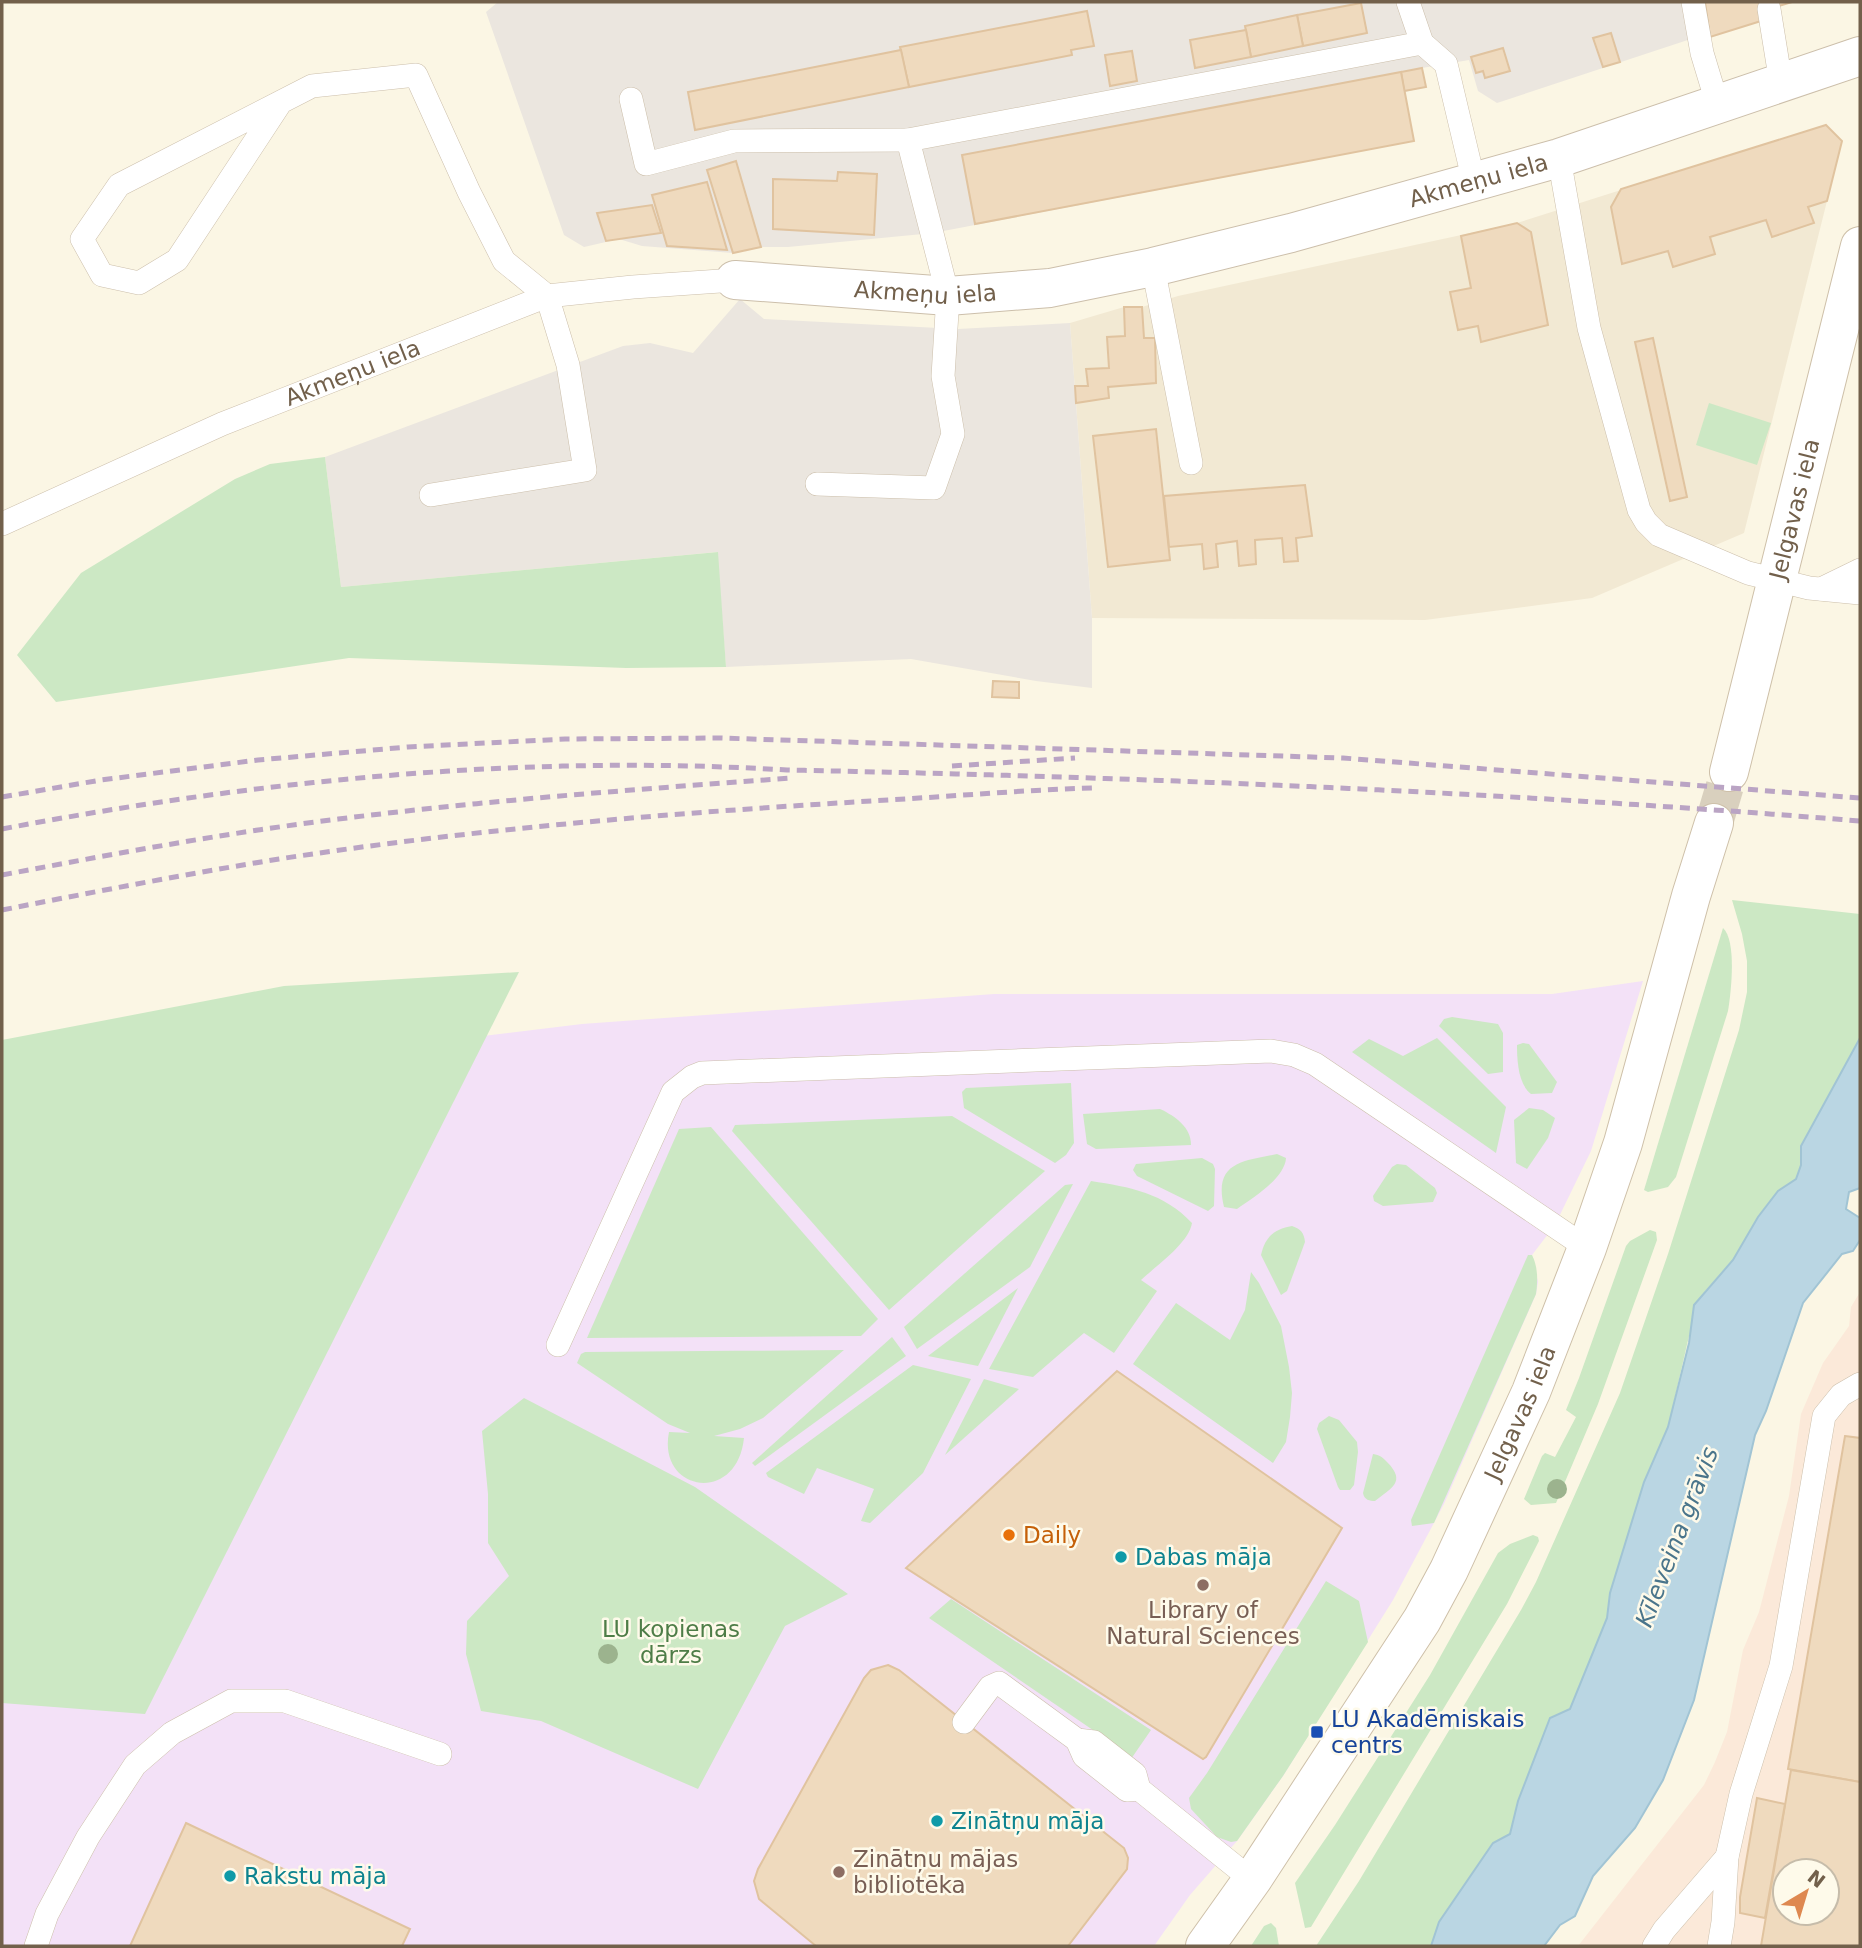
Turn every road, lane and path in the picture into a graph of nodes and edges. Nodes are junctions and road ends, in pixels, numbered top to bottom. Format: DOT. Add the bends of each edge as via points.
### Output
graph roads {
  1 [pos="1408,2"];
  2 [pos="1693,2"];
  3 [pos="1769,9"];
  4 [pos="1422,43"];
  5 [pos="1860,56"];
  6 [pos="1781,83"];
  7 [pos="631,99"];
  8 [pos="281,102"];
  9 [pos="1718,106"];
  10 [pos="908,140"];
  11 [pos="1559,158"];
  12 [pos="1474,182"];
  13 [pos="1860,246"];
  14 [pos="1153,267"];
  15 [pos="734,280"];
  16 [pos="547,296"];
  17 [pos="948,296"];
  18 [pos="1191,463"];
  19 [pos="817,484"];
  20 [pos="431,495"];
  21 [pos="2,524"];
  22 [pos="1860,570"];
  23 [pos="1775,580"];
  24 [pos="1821,589"];
  25 [pos="1860,593"];
  26 [pos="1728,772"];
  27 [pos="1714,823"];
  28 [pos="1587,1248"];
  29 [pos="558,1345"];
  30 [pos="1860,1384"];
  31 [pos="964,1722"];
  32 [pos="440,1754"];
  33 [pos="1727,1857"];
  34 [pos="1252,1880"];
  35 [pos="36,1946"];
  36 [pos="1205,1946"];
  37 [pos="1654,1946"];
  38 [pos="1719,1946"];
  1 -- 4 [label="lane"];
  2 -- 9 [label="lane"];
  3 -- 6 [label="lane"];
  4 -- 10 [label="lane"];
  4 -- 12 [label="lane" via="1446,64"];
  5 -- 6 [label="main road, Akmeņu iela"];
  6 -- 9 [label="main road, Akmeņu iela"];
  7 -- 10 [label="lane" via="646,164 734,141"];
  8 -- 8 [label="lane" via="119,185 82,239 102,275 139,283 177,260"];
  8 -- 16 [label="lane" via="312,86 416,75 504,261"];
  9 -- 11 [label="main road, Akmeņu iela"];
  10 -- 17 [label="lane"];
  11 -- 12 [label="main road, Akmeņu iela"];
  11 -- 23 [label="lane" via="1589,328 1639,510 1659,535"];
  12 -- 14 [label="main road, Akmeņu iela"];
  13 -- 23 [label="main road, Jelgavas iela"];
  14 -- 17 [label="main road, Akmeņu iela" via="1050,288"];
  14 -- 18 [label="lane"];
  15 -- 16 [label="lane, Akmeņu iela"];
  15 -- 17 [label="main road, Akmeņu iela"];
  16 -- 20 [label="lane" via="568,365 584,470"];
  16 -- 21 [label="lane, Akmeņu iela" via="222,424"];
  17 -- 19 [label="lane" via="943,376 953,434 934,488"];
  22 -- 24 [label="lane"];
  23 -- 24 [label="lane"];
  23 -- 26 [label="main road, Jelgavas iela"];
  24 -- 25 [label="lane"];
  27 -- 28 [label="main road, Jelgavas iela" via="1623,1143"];
  28 -- 29 [label="lane" via="1315,1064 1294,1055 1271,1051 702,1073 673,1092"];
  28 -- 34 [label="main road, Jelgavas iela" via="1531,1392 1437,1593"];
  30 -- 33 [label="lane" via="1841,1395 1824,1416 1781,1666 1741,1794"];
  31 -- 34 [label="lane" via="990,1686 999,1683 1077,1740 1094,1742 1135,1774 1139,1790"];
  32 -- 35 [label="lane" via="285,1701 231,1701 172,1733 135,1765 88,1837 47,1914"];
  33 -- 37 [label="lane"];
  33 -- 38 [label="lane"];
  34 -- 36 [label="main road, Jelgavas iela"];
}
